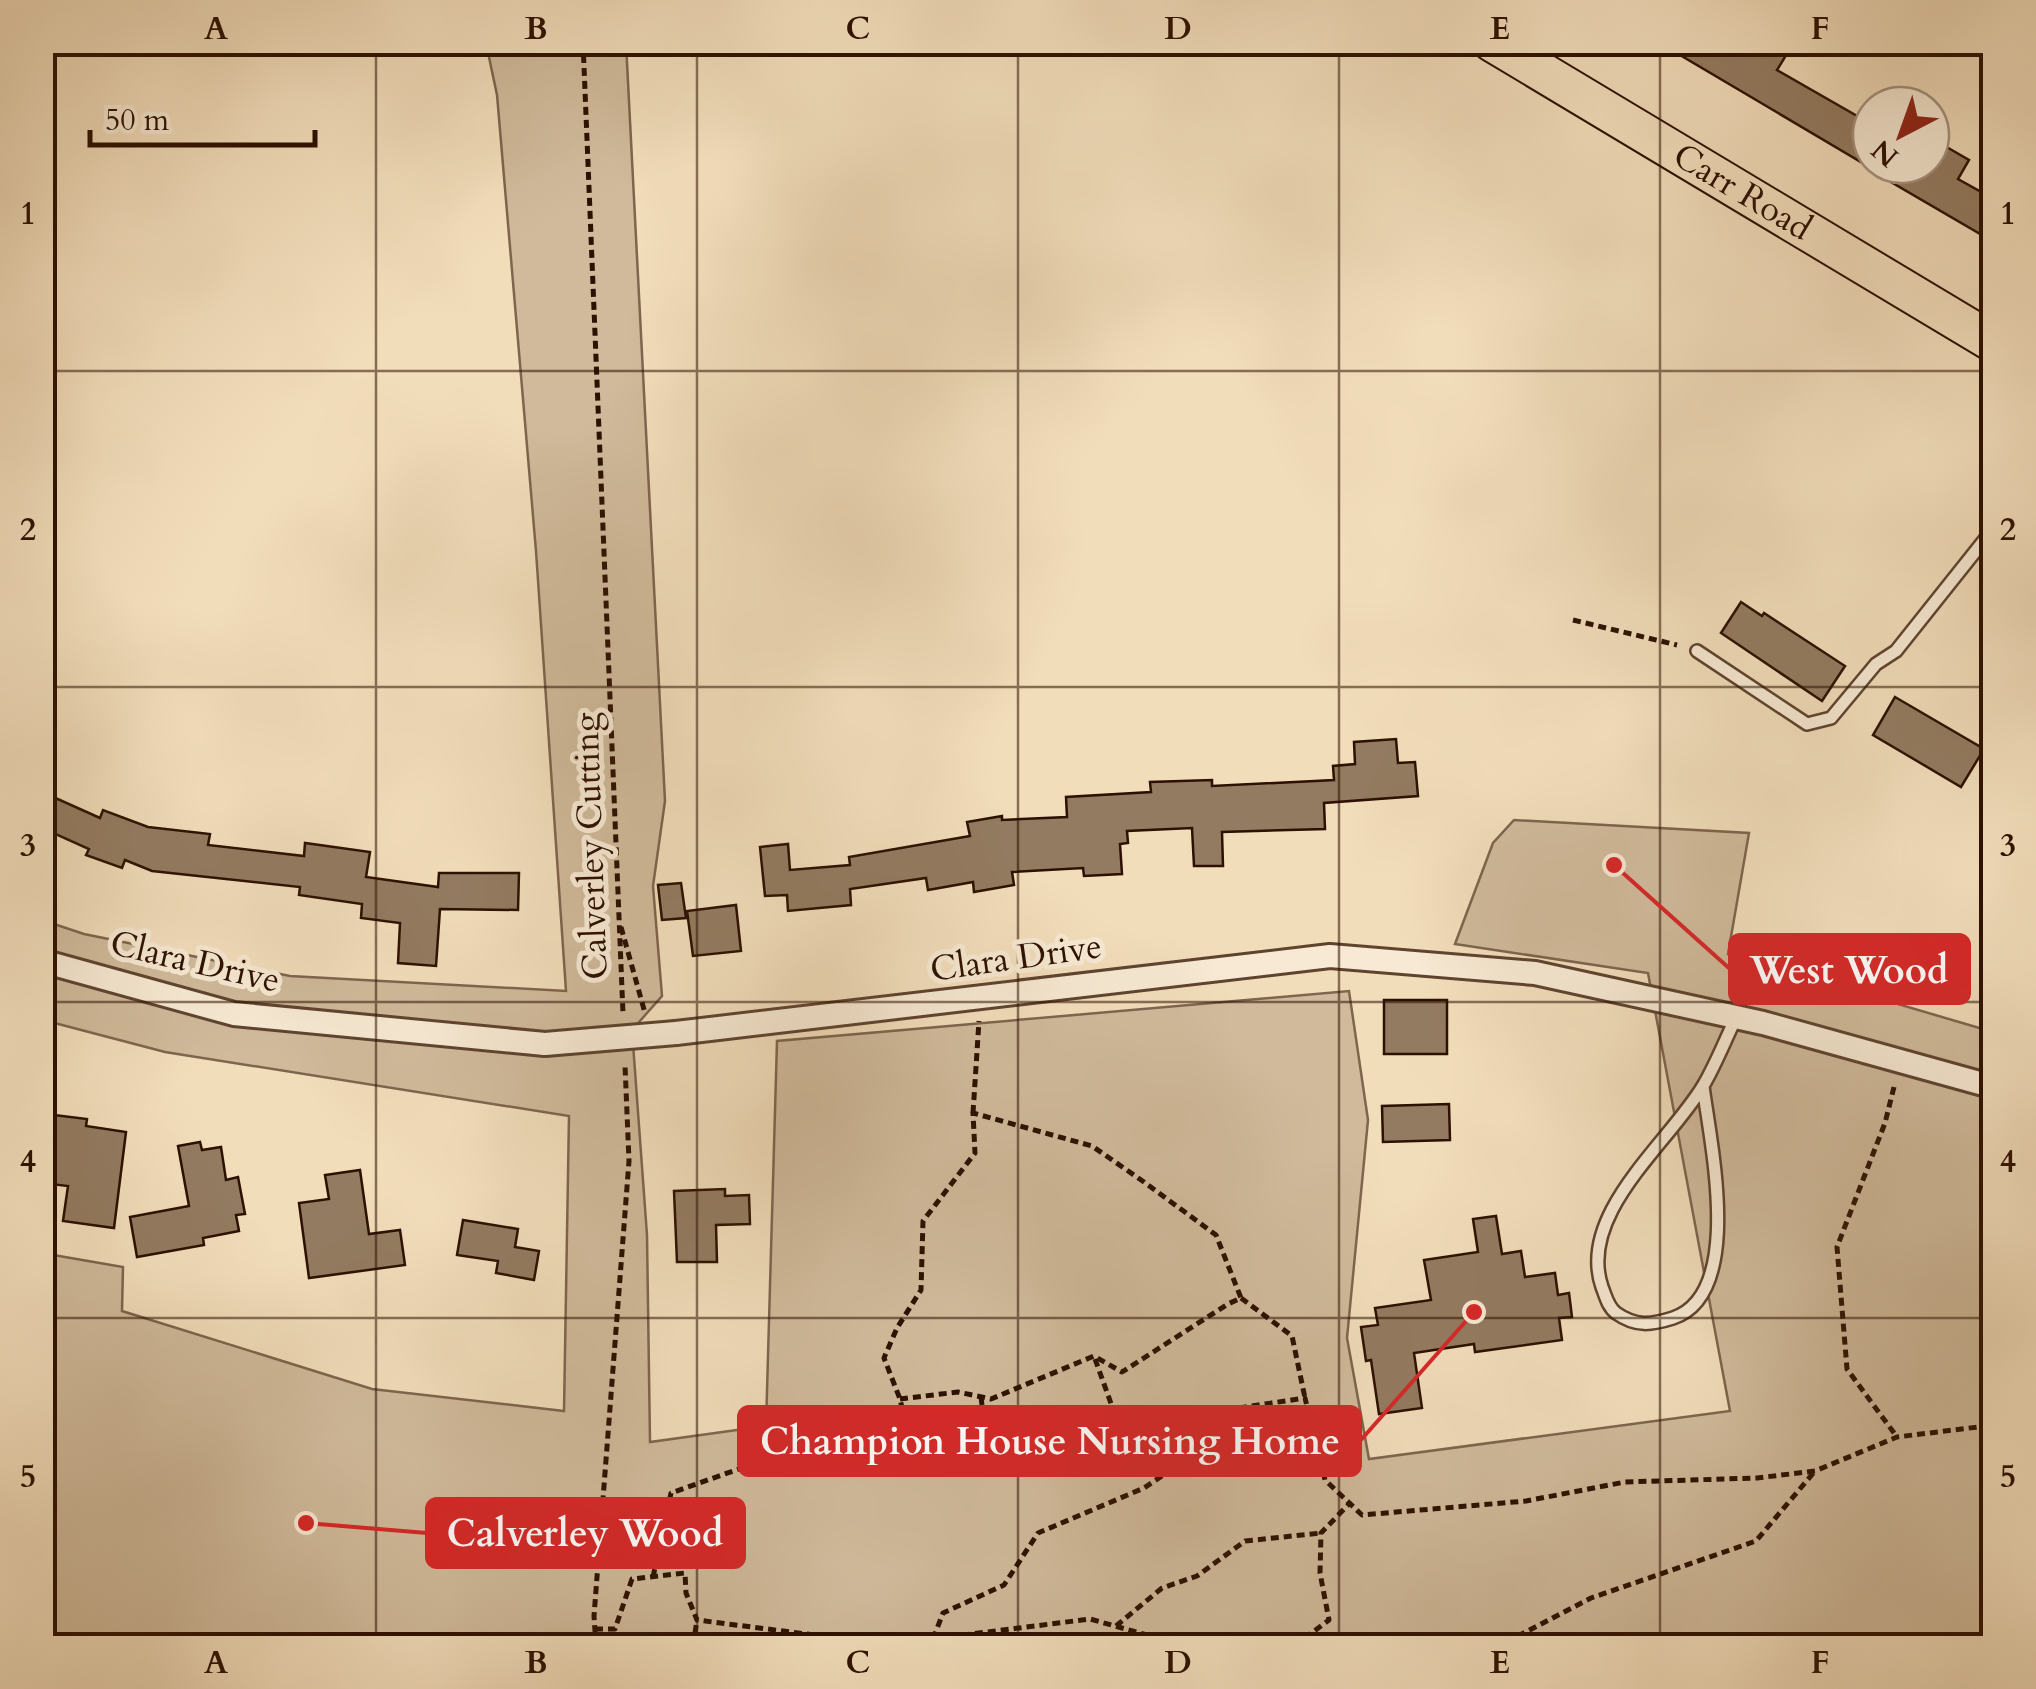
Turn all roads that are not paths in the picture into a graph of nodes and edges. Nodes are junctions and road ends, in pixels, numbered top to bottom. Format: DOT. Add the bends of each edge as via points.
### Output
graph roads {
  1 [pos="1492,42"];
  2 [pos="1994,343"];
  3 [pos="1994,528"];
  4 [pos="1696,651"];
  5 [pos="42,961"];
  6 [pos="1736,1018"];
  7 [pos="1702,1086"];
  8 [pos="1994,1087"];
  1 -- 2 [label="main road, Carr Road"];
  3 -- 4 [label="lane" via="1896,650 1831,718 1807,724"];
  5 -- 6 [label="street, Clara Drive, bridge" via="234,1014 546,1044 1330,956 1535,973"];
  6 -- 7 [label="lane"];
  6 -- 8 [label="street, Clara Drive"];
  7 -- 7 [label="lane" via="1600,1230 1596,1267 1610,1309 1629,1322 1650,1325 1685,1314 1716,1258 1718,1203"];
}
